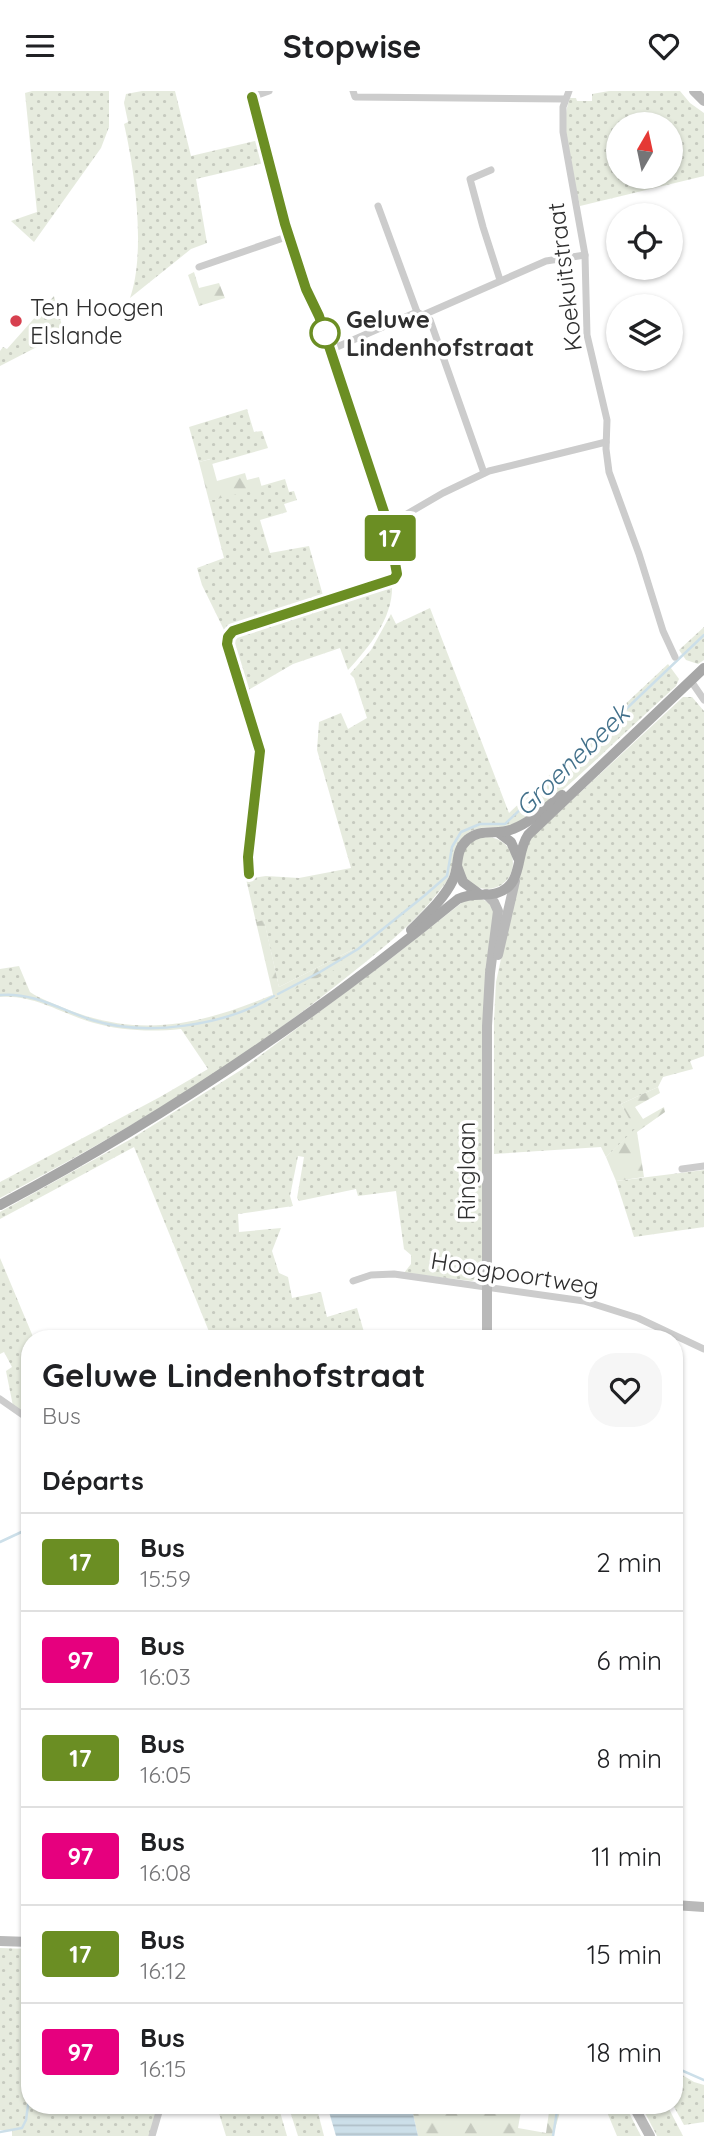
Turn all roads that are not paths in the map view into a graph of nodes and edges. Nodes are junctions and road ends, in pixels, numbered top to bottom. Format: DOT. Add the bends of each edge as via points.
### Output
graph roads {
  1 [pos="269,91"];
  2 [pos="353,91"];
  3 [pos="513,91"];
  4 [pos="694,91"];
  5 [pos="251,94"];
  6 [pos="567,95"];
  7 [pos="523,99"];
  8 [pos="704,101"];
  9 [pos="491,170"];
  10 [pos="378,206"];
  11 [pos="289,236"];
  12 [pos="585,255"];
  13 [pos="199,267"];
  14 [pos="500,280"];
  15 [pos="420,313"];
  16 [pos="330,349"];
  17 [pos="606,442"];
  18 [pos="484,473"];
  19 [pos="388,524"];
  20 [pos="675,657"];
  21 [pos="704,668"];
  22 [pos="691,681"];
  23 [pos="704,700"];
  24 [pos="598,768"];
  25 [pos="499,833"];
  26 [pos="456,863"];
  27 [pos="519,863"];
  28 [pos="249,874"];
  29 [pos="516,876"];
  30 [pos="482,894"];
  31 [pos="382,959"];
  32 [pos="488,1004"];
  33 [pos="704,1166"];
  34 [pos="682,1169"];
  35 [pos="0,1205"];
  36 [pos="353,1281"];
  37 [pos="487,1286"];
  38 [pos="487,1330"];
  39 [pos="664,1330"];
  40 [pos="683,1339"];
  41 [pos="704,1349"];
  42 [pos="0,1399"];
  43 [pos="21,1414"];
  44 [pos="683,1906"];
  45 [pos="704,1907"];
  46 [pos="0,1941"];
  47 [pos="21,1942"];
  48 [pos="158,2114"];
  49 [pos="639,2114"];
  50 [pos="152,2136"];
  51 [pos="650,2136"];
  1 -- 5 [label="street"];
  2 -- 7 [label="street" via="355,97"];
  3 -- 7 [label="street"];
  4 -- 8 [label="main road"];
  5 -- 11 [label="street"];
  6 -- 7 [label="street"];
  6 -- 12 [label="street, Koekuitstraat" via="563,132"];
  9 -- 14 [label="street" via="470,179"];
  10 -- 15 [label="street"];
  11 -- 13 [label="street"];
  11 -- 16 [label="street"];
  12 -- 14 [label="street" via="546,261"];
  12 -- 17 [label="street, Koekuitstraat" via="587,335 607,421"];
  14 -- 15 [label="street"];
  15 -- 16 [label="street"];
  15 -- 18 [label="street" via="430,320"];
  16 -- 19 [label="street"];
  17 -- 18 [label="street"];
  17 -- 20 [label="street, Koekuitstraat" via="610,472"];
  18 -- 19 [label="street"];
  19 -- 28 [label="street" via="397,574 394,579 233,631 228,637 260,751"];
  21 -- 22 [label="main road"];
  22 -- 23 [label="street"];
  22 -- 24 [label="main road"];
  24 -- 25 [label="main road" via="520,825"];
  24 -- 27 [label="main road" via="528,835"];
  25 -- 26 [label="main road" via="471,836 463,843"];
  25 -- 27 [label="main road" via="511,842"];
  26 -- 30 [label="main road" via="463,882"];
  26 -- 31 [label="main road" via="454,879 442,895"];
  27 -- 29 [label="main road"];
  29 -- 30 [label="main road" via="498,893"];
  29 -- 32 [label="main road, Ringlaan"];
  30 -- 31 [label="main road" via="458,899"];
  30 -- 32 [label="main road, Ringlaan" via="498,911"];
  31 -- 35 [label="main road" via="181,1102"];
  32 -- 37 [label="main road, Ringlaan"];
  33 -- 34 [label="street"];
  36 -- 37 [label="street, Hoogpoortweg" via="394,1274"];
  37 -- 38 [label="main road, Ringlaan"];
  37 -- 39 [label="street, Hoogpoortweg" via="606,1307"];
  40 -- 41 [label="street, Hoogpoortweg"];
  42 -- 43 [label="street"];
  44 -- 45 [label="main road"];
  46 -- 47 [label="main road"];
  48 -- 50 [label="street"];
  49 -- 51 [label="main road"];
}
